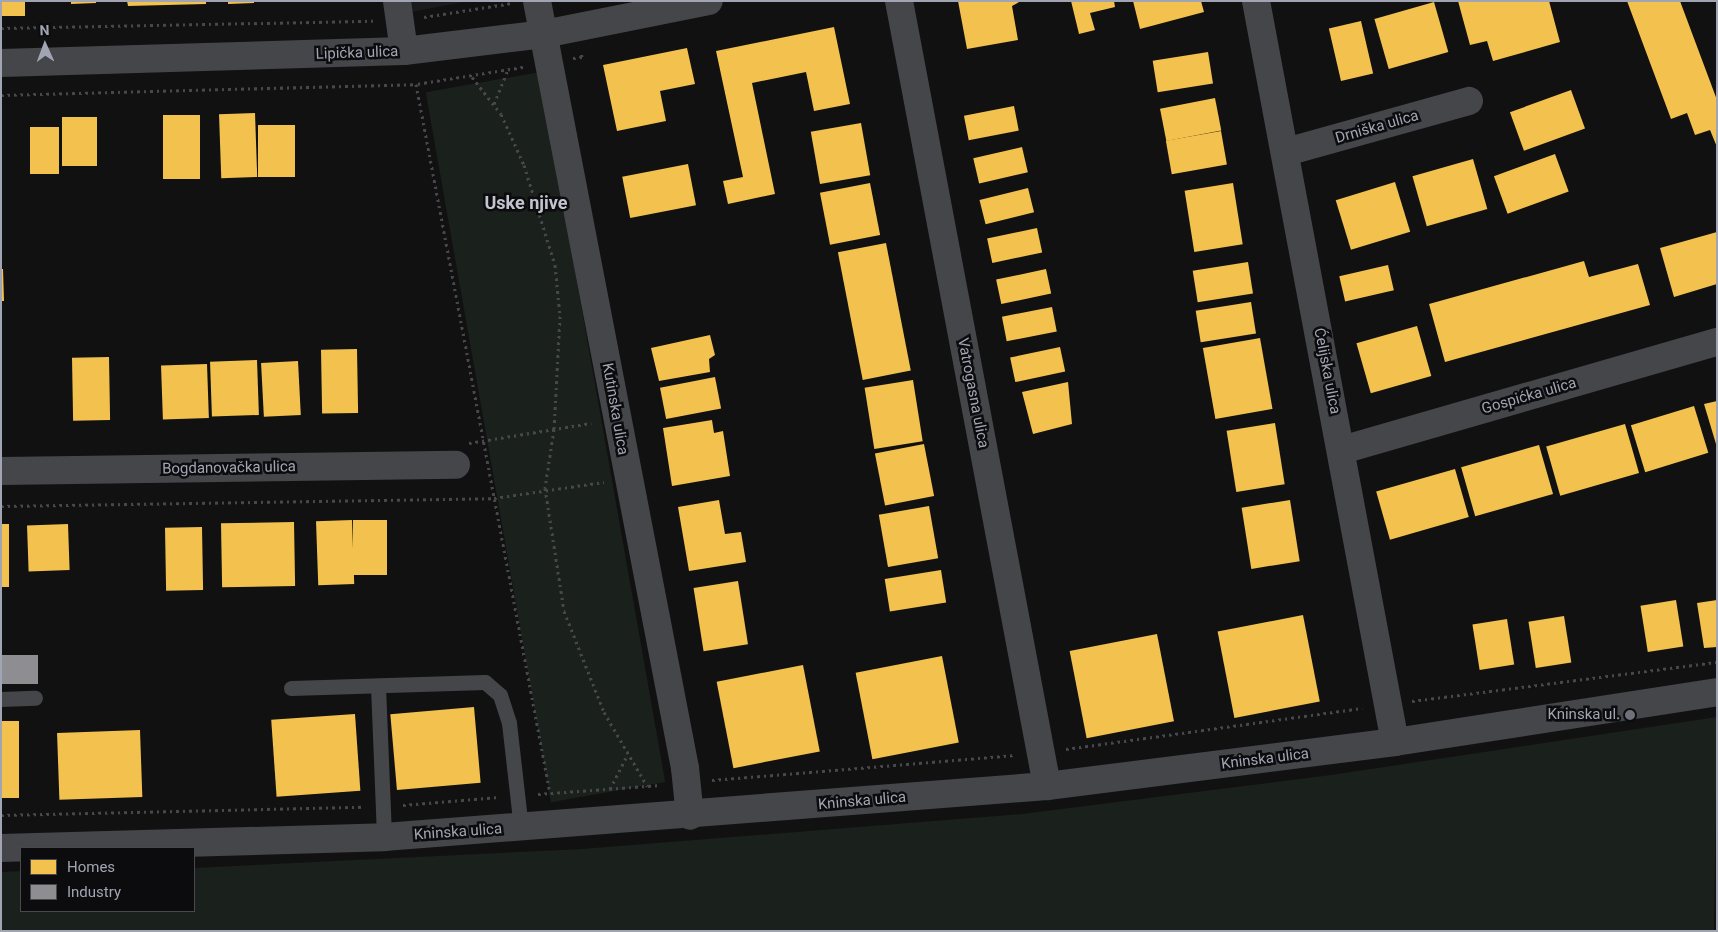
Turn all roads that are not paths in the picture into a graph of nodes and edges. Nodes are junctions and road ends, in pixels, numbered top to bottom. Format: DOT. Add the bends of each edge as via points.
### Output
graph roads {
  1 [pos="709,1"];
  2 [pos="899,1"];
  3 [pos="1256,1"];
  4 [pos="526,2"];
  5 [pos="399,11"];
  6 [pos="544,34"];
  7 [pos="404,51"];
  8 [pos="1,63"];
  9 [pos="1469,101"];
  10 [pos="1286,152"];
  11 [pos="1717,342"];
  12 [pos="1342,450"];
  13 [pos="456,465"];
  14 [pos="1,471"];
  15 [pos="378,686"];
  16 [pos="291,688"];
  17 [pos="1717,692"];
  18 [pos="1,698"];
  19 [pos="35,698"];
  20 [pos="1395,742"];
  21 [pos="1047,786"];
  22 [pos="690,816"];
  23 [pos="521,828"];
  24 [pos="384,837"];
  25 [pos="20,847"];
  26 [pos="36,847"];
  27 [pos="1,848"];
  1 -- 6 [label="street, Lipička ulica"];
  2 -- 21 [label="street, Vatrogasna ulica"];
  3 -- 10 [label="street, Ćelijska ulica"];
  4 -- 6 [label="street, Kutinska ulica"];
  5 -- 7 [label="street"];
  6 -- 7 [label="street, Lipička ulica"];
  6 -- 22 [label="street, Kutinska ulica"];
  7 -- 8 [label="street, Lipička ulica"];
  9 -- 10 [label="street, Drniška ulica"];
  10 -- 12 [label="street, Ćelijska ulica"];
  11 -- 12 [label="street, Gospićka ulica"];
  12 -- 20 [label="street, Ćelijska ulica"];
  13 -- 14 [label="street, Bogdanovačka ulica"];
  15 -- 16 [label="lane"];
  15 -- 23 [label="lane" via="485,682 500,695 509,723"];
  15 -- 24 [label="lane"];
  17 -- 20 [label="street, Kninska ulica"];
  18 -- 19 [label="lane"];
  20 -- 21 [label="street, Kninska ulica"];
  21 -- 22 [label="street, Kninska ulica"];
  22 -- 23 [label="street, Kninska ulica"];
  23 -- 24 [label="street, Kninska ulica"];
  24 -- 26 [label="street, Kninska ulica"];
  25 -- 27 [label="street, Kninska ulica"];
}
